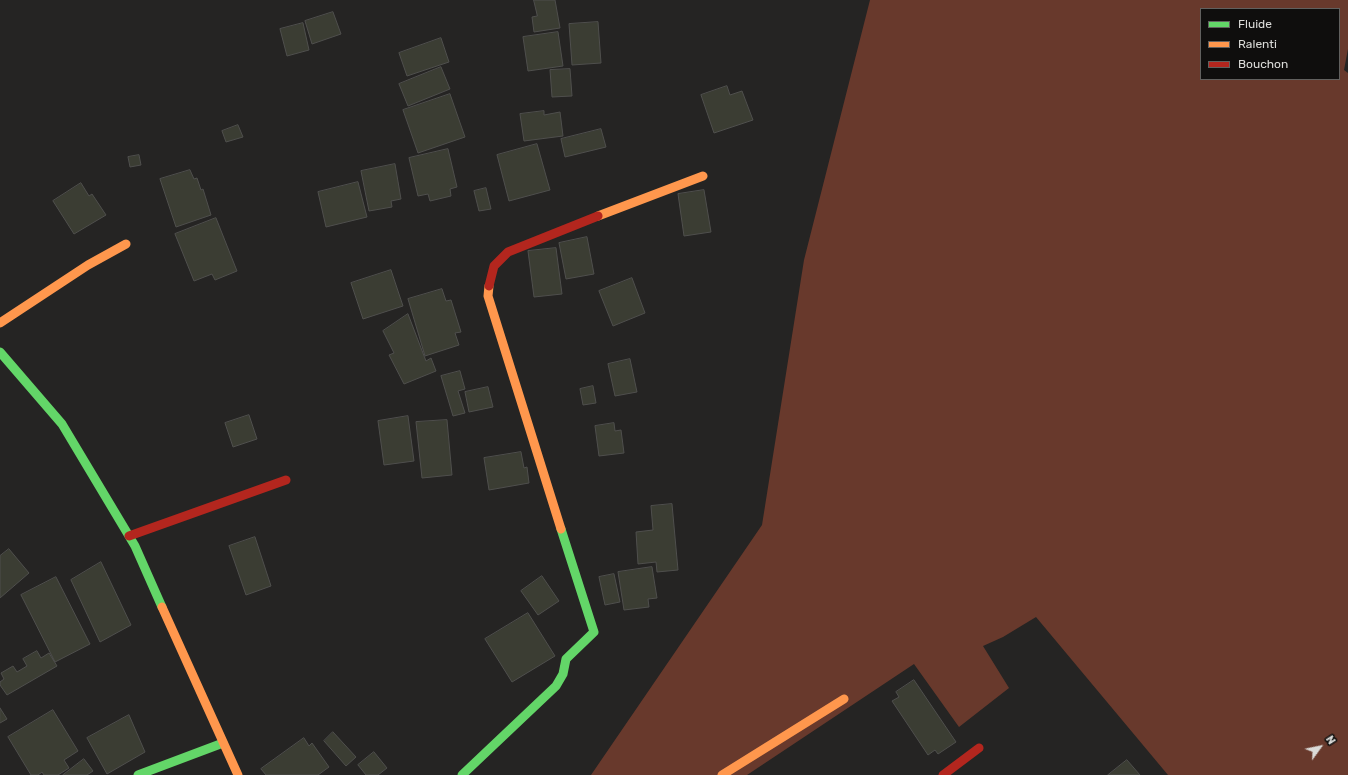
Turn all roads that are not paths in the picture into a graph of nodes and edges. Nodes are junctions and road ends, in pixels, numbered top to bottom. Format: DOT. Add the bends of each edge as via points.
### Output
graph roads {
  1 [pos="703,176"];
  2 [pos="126,244"];
  3 [pos="0,324"];
  4 [pos="0,352"];
  5 [pos="286,480"];
  6 [pos="129,536"];
  7 [pos="844,699"];
  8 [pos="223,743"];
  9 [pos="979,748"];
  10 [pos="138,775"];
  11 [pos="238,775"];
  12 [pos="462,775"];
  13 [pos="722,775"];
  14 [pos="943,775"];
  1 -- 12 [label="street" via="517,247 499,257 490,273 488,296 594,632 566,659 563,674 556,686"];
  2 -- 3 [label="street" via="88,265"];
  4 -- 6 [label="street" via="62,424"];
  5 -- 6 [label="street"];
  6 -- 8 [label="street"];
  7 -- 13 [label="street"];
  8 -- 10 [label="street"];
  8 -- 11 [label="street"];
  9 -- 14 [label="street"];
}
